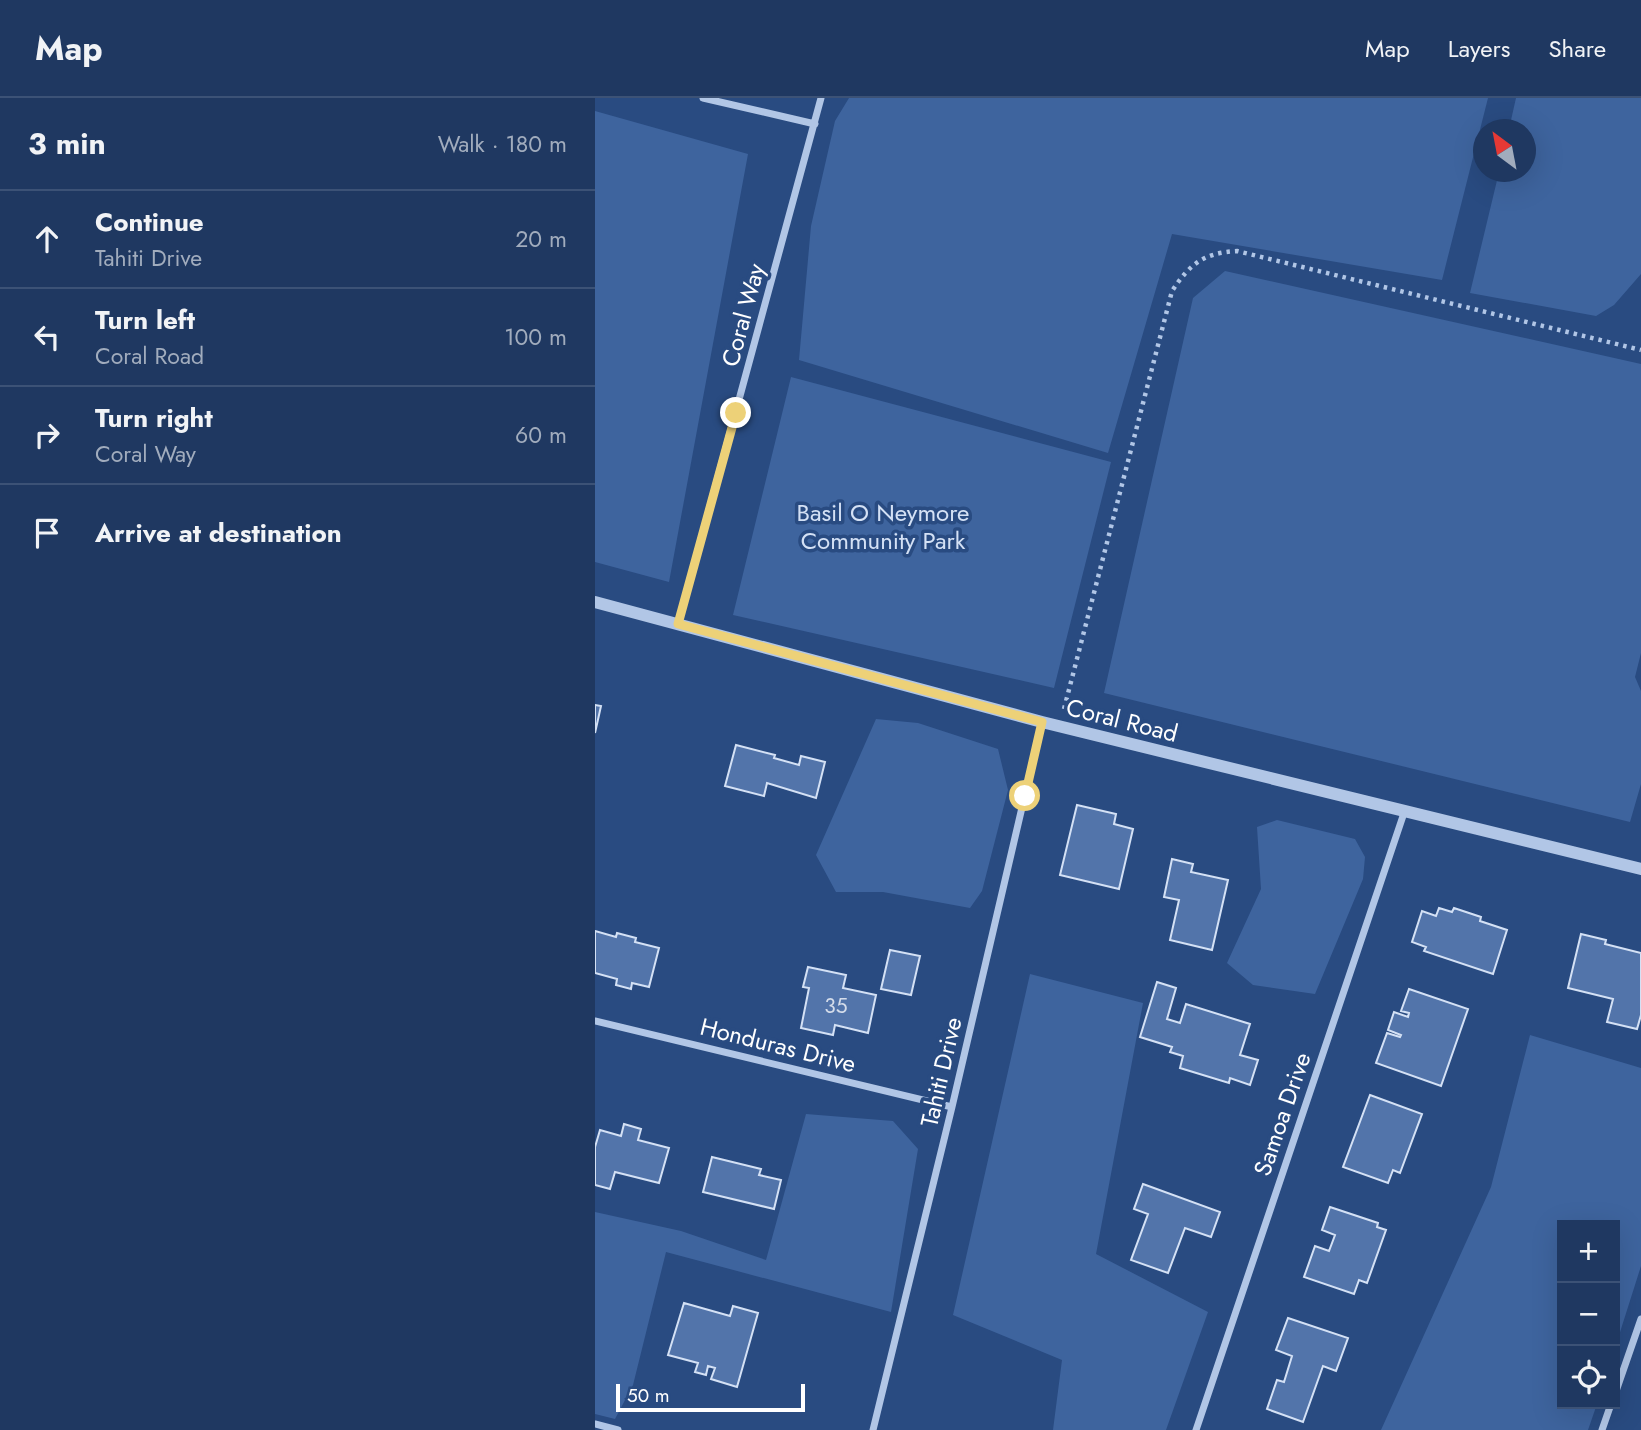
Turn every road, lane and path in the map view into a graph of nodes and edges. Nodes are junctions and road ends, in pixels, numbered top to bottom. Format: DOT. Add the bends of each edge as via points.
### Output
graph roads {
  1 [pos="703,98"];
  2 [pos="821,98"];
  3 [pos="815,124"];
  4 [pos="1641,350"];
  5 [pos="595,602"];
  6 [pos="678,624"];
  7 [pos="1042,722"];
  8 [pos="1060,726"];
  9 [pos="1406,810"];
  10 [pos="1641,869"];
  11 [pos="595,1021"];
  12 [pos="953,1107"];
  13 [pos="1641,1319"];
  14 [pos="1620,1380"];
  15 [pos="1609,1409"];
  16 [pos="595,1424"];
  17 [pos="618,1430"];
  18 [pos="873,1430"];
  19 [pos="1196,1430"];
  20 [pos="1602,1430"];
  1 -- 3 [label="street"];
  2 -- 3 [label="street, Coral Way"];
  3 -- 6 [label="street, Coral Way"];
  4 -- 8 [label="path" via="1237,251 1196,261 1172,291"];
  5 -- 6 [label="street, Coral Road"];
  6 -- 7 [label="street, Coral Road"];
  7 -- 8 [label="street, Coral Road"];
  7 -- 12 [label="street, Tahiti Drive"];
  8 -- 9 [label="street, Coral Road"];
  9 -- 10 [label="street, Coral Road"];
  9 -- 19 [label="street, Samoa Drive"];
  11 -- 12 [label="street, Honduras Drive"];
  12 -- 18 [label="street, Tahiti Drive"];
  13 -- 14 [label="street"];
  15 -- 20 [label="street"];
  16 -- 17 [label="street"];
}
